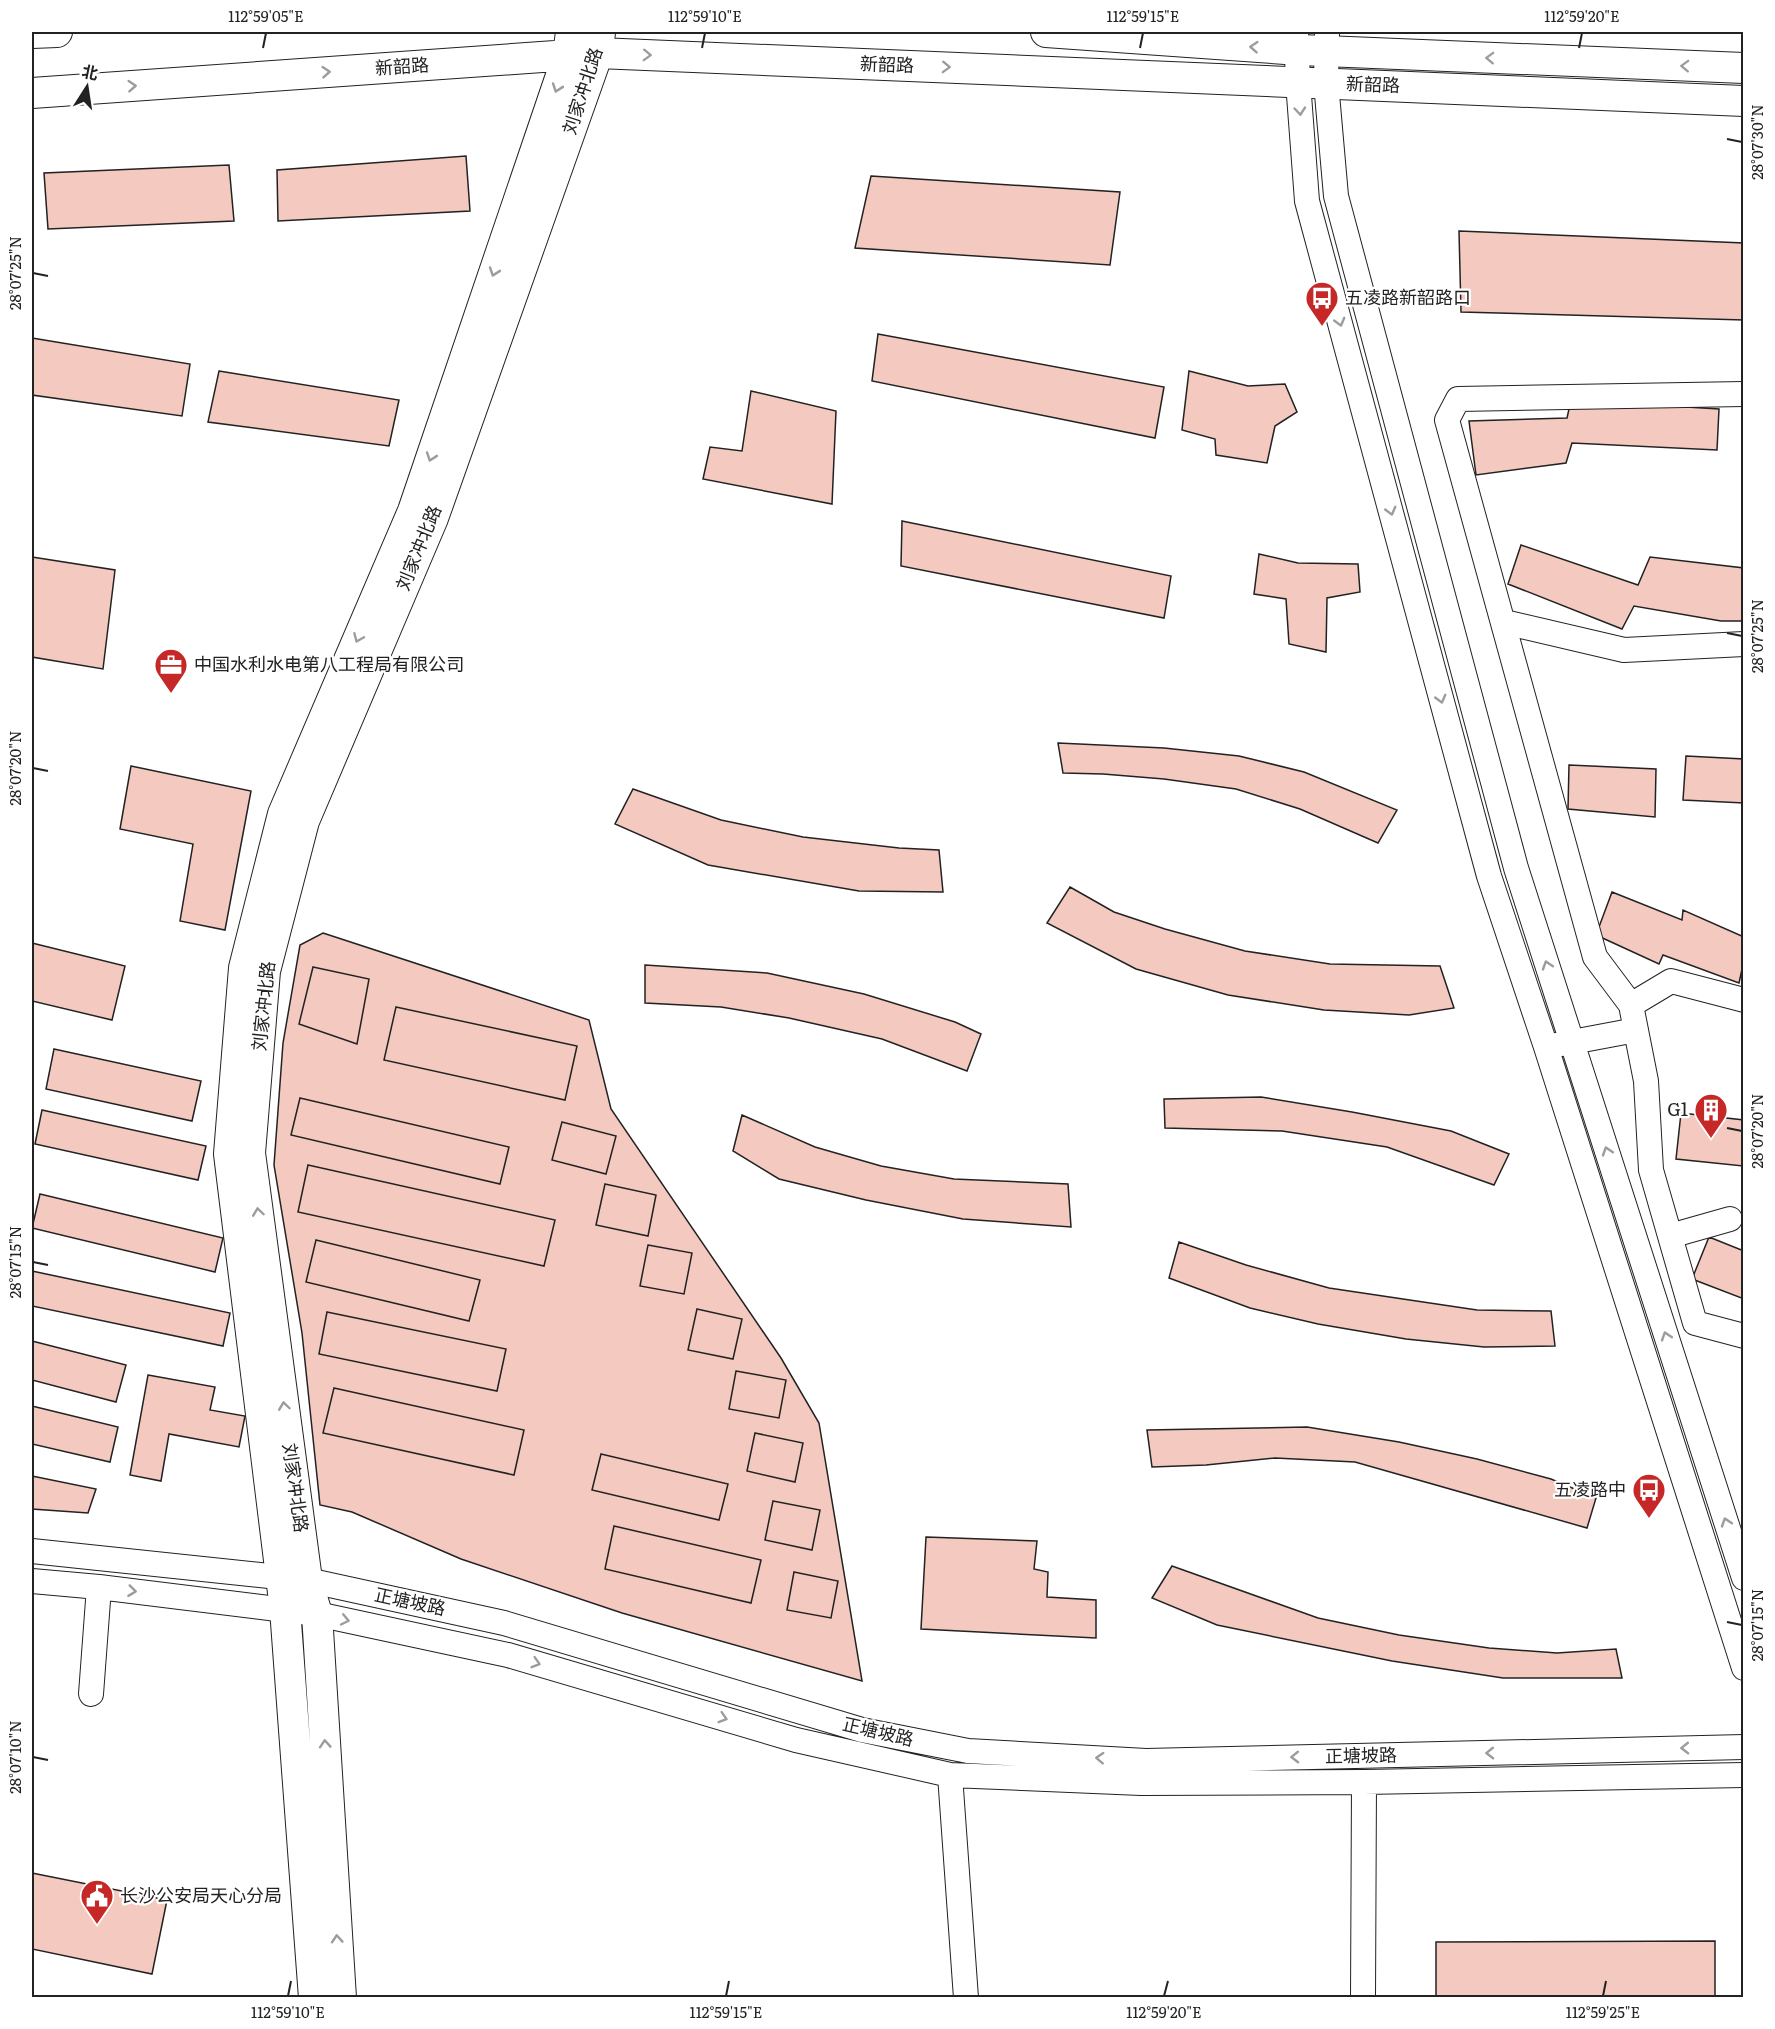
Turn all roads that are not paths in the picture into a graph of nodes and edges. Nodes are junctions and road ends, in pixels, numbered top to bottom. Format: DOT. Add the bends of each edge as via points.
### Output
graph roads {
  1 [pos="57,32"];
  2 [pos="1046,32"];
  3 [pos="32,33"];
  4 [pos="1297,41"];
  5 [pos="1326,41"];
  6 [pos="599,42"];
  7 [pos="570,43"];
  8 [pos="1743,68"];
  9 [pos="1312,83"];
  10 [pos="32,93"];
  11 [pos="1743,100"];
  12 [pos="1743,394"];
  13 [pos="1504,622"];
  14 [pos="1743,644"];
  15 [pos="1743,1000"];
  16 [pos="1631,1005"];
  17 [pos="1636,1030"];
  18 [pos="1572,1041"];
  19 [pos="1546,1047"];
  20 [pos="1730,1218"];
  21 [pos="1670,1236"];
  22 [pos="1743,1336"];
  23 [pos="32,1551"];
  24 [pos="293,1578"];
  25 [pos="1743,1578"];
  26 [pos="32,1581"];
  27 [pos="99,1587"];
  28 [pos="285,1609"];
  29 [pos="317,1614"];
  30 [pos="1743,1668"];
  31 [pos="91,1694"];
  32 [pos="1743,1747"];
  33 [pos="950,1775"];
  34 [pos="1743,1775"];
  35 [pos="1364,1782"];
  36 [pos="314,1998"];
  37 [pos="341,1998"];
  38 [pos="966,1998"];
  39 [pos="1363,1998"];
  1 -- 3 [label="main road"];
  4 -- 2 [label="main road, 新韶路, one-way"];
  4 -- 5 [label="main road, 新韶路"];
  4 -- 9 [label="street"];
  8 -- 5 [label="main road, 新韶路, one-way"];
  5 -- 9 [label="street"];
  6 -- 7 [label="main road, 新韶路"];
  6 -- 9 [label="main road, 新韶路, one-way"];
  24 -- 6 [label="main road, 刘家冲北路, one-way" via="250,1153 265,971 304,821 433,518"];
  10 -- 7 [label="main road, 新韶路, one-way"];
  7 -- 24 [label="main road, 刘家冲北路, one-way" via="413,511 283,814 244,968 229,1154"];
  9 -- 11 [label="main road, 新韶路"];
  18 -- 9 [label="street, one-way" via="1516,868 1336,196"];
  9 -- 19 [label="street, one-way" via="1307,201 1489,876"];
  12 -- 13 [label="street" via="1458,399 1447,420"];
  13 -- 14 [label="street" via="1623,650"];
  13 -- 16 [label="street" via="1595,957"];
  15 -- 16 [label="street" via="1671,981"];
  16 -- 17 [label="street"];
  17 -- 18 [label="street"];
  17 -- 21 [label="street" via="1646,1081 1651,1170"];
  18 -- 19 [label="street"];
  25 -- 18 [label="street, one-way"];
  19 -- 30 [label="street"];
  20 -- 21 [label="street"];
  21 -- 22 [label="street" via="1695,1323"];
  23 -- 24 [label="street, 正塘坡路"];
  24 -- 28 [label="main road, 刘家冲北路"];
  24 -- 29 [label="main road, 刘家冲北路"];
  32 -- 24 [label="street, 正塘坡路, one-way" via="1146,1761 968,1751 861,1730 504,1623"];
  26 -- 27 [label="street, 正塘坡路"];
  27 -- 28 [label="street, 正塘坡路, one-way"];
  27 -- 31 [label="street"];
  28 -- 29 [label="street, 正塘坡路"];
  28 -- 36 [label="main road, 刘家冲北路"];
  29 -- 33 [label="street, 正塘坡路, one-way" via="508,1655 796,1740"];
  37 -- 29 [label="main road, 刘家冲北路, one-way"];
  33 -- 35 [label="street, 正塘坡路" via="1141,1783"];
  33 -- 38 [label="street"];
  34 -- 35 [label="street, 正塘坡路"];
  35 -- 39 [label="street"];
}
